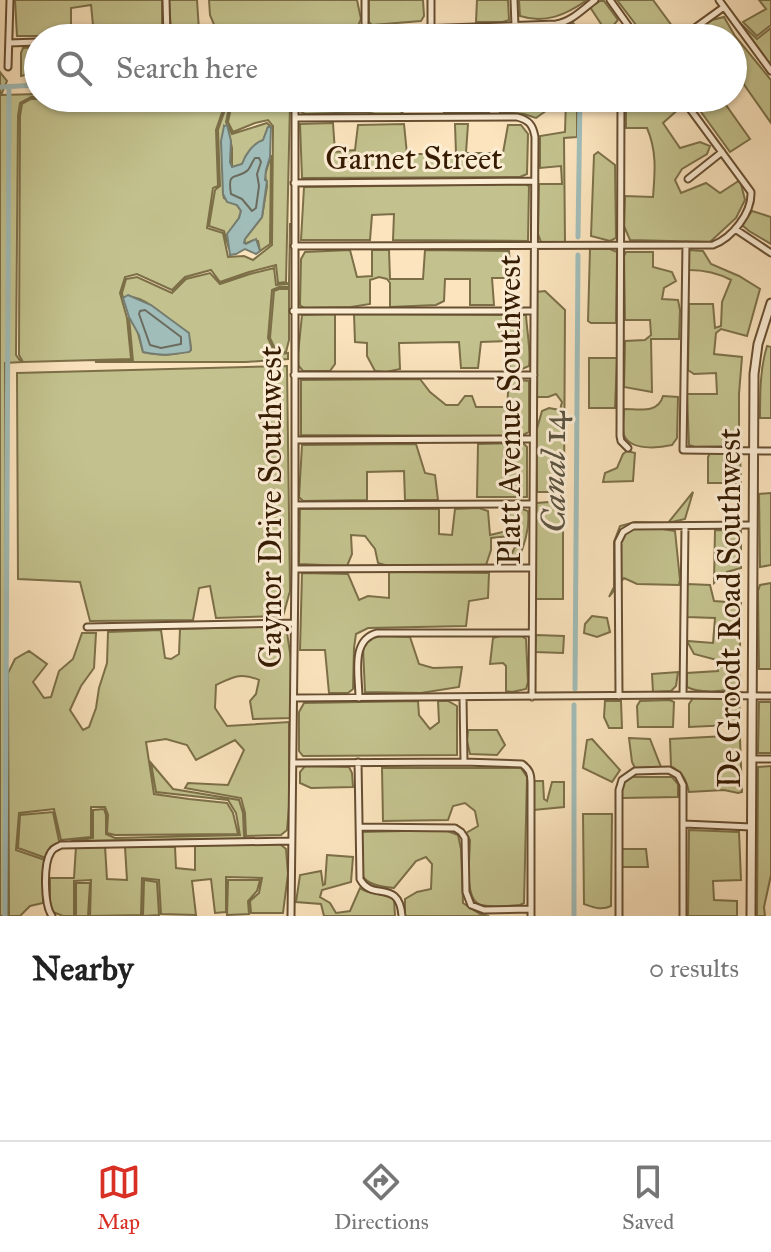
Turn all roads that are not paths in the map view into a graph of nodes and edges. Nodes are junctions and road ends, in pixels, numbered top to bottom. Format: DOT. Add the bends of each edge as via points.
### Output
graph roads {
  1 [pos="10,0"];
  2 [pos="166,0"];
  3 [pos="365,0"];
  4 [pos="431,0"];
  5 [pos="514,0"];
  6 [pos="595,0"];
  7 [pos="610,0"];
  8 [pos="719,0"];
  9 [pos="724,7"];
  10 [pos="167,24"];
  11 [pos="365,24"];
  12 [pos="431,24"];
  13 [pos="515,24"];
  14 [pos="547,24"];
  15 [pos="627,24"];
  16 [pos="700,24"];
  17 [pos="736,24"];
  18 [pos="747,38"];
  19 [pos="24,42"];
  20 [pos="9,43"];
  21 [pos="8,67"];
  22 [pos="771,71"];
  23 [pos="295,112"];
  24 [pos="621,112"];
  25 [pos="692,112"];
  26 [pos="295,118"];
  27 [pos="722,152"];
  28 [pos="688,179"];
  29 [pos="535,181"];
  30 [pos="294,183"];
  31 [pos="735,229"];
  32 [pos="686,245"];
  33 [pos="294,246"];
  34 [pos="534,246"];
  35 [pos="621,246"];
  36 [pos="771,253"];
  37 [pos="771,303"];
  38 [pos="293,311"];
  39 [pos="534,311"];
  40 [pos="294,375"];
  41 [pos="534,375"];
  42 [pos="533,439"];
  43 [pos="295,440"];
  44 [pos="628,448"];
  45 [pos="754,451"];
  46 [pos="771,451"];
  47 [pos="533,504"];
  48 [pos="295,505"];
  49 [pos="753,525"];
  50 [pos="685,526"];
  51 [pos="532,568"];
  52 [pos="295,569"];
  53 [pos="293,623"];
  54 [pos="87,627"];
  55 [pos="532,633"];
  56 [pos="683,695"];
  57 [pos="619,696"];
  58 [pos="753,696"];
  59 [pos="771,696"];
  60 [pos="463,697"];
  61 [pos="532,697"];
  62 [pos="294,698"];
  63 [pos="359,698"];
  64 [pos="751,759"];
  65 [pos="771,759"];
  66 [pos="358,762"];
  67 [pos="464,762"];
  68 [pos="293,763"];
  69 [pos="684,824"];
  70 [pos="359,827"];
  71 [pos="751,827"];
  72 [pos="291,841"];
  73 [pos="531,913"];
  74 [pos="52,916"];
  75 [pos="291,916"];
  76 [pos="402,916"];
  77 [pos="619,916"];
  78 [pos="683,916"];
  79 [pos="751,916"];
  1 -- 20 [label="street"];
  2 -- 10 [label="street"];
  3 -- 11 [label="street"];
  4 -- 12 [label="street"];
  5 -- 13 [label="street"];
  6 -- 14 [label="street" via="563,23"];
  7 -- 15 [label="street"];
  8 -- 9 [label="street"];
  9 -- 16 [label="street"];
  9 -- 17 [label="street"];
  18 -- 22 [label="street"];
  19 -- 20 [label="street"];
  20 -- 21 [label="street"];
  23 -- 26 [label="street, Gaynor Drive Southwest"];
  24 -- 35 [label="street"];
  25 -- 27 [label="street"];
  26 -- 29 [label="street, Platt Avenue Southwest" via="525,119 535,137"];
  26 -- 30 [label="street, Gaynor Drive Southwest"];
  27 -- 28 [label="street"];
  27 -- 31 [label="street" via="751,192"];
  29 -- 30 [label="street, Garnet Street"];
  29 -- 34 [label="street, Platt Avenue Southwest"];
  30 -- 33 [label="street, Gaynor Drive Southwest"];
  31 -- 32 [label="street" via="723,242"];
  31 -- 36 [label="street"];
  32 -- 35 [label="street"];
  32 -- 45 [label="street" via="683,450"];
  33 -- 34 [label="street"];
  33 -- 38 [label="street, Gaynor Drive Southwest"];
  34 -- 35 [label="street"];
  34 -- 39 [label="street, Platt Avenue Southwest"];
  35 -- 44 [label="street" via="620,436"];
  37 -- 45 [label="street, De Groodt Road Southwest" via="754,374"];
  38 -- 39 [label="street"];
  38 -- 40 [label="street, Gaynor Drive Southwest"];
  39 -- 41 [label="street, Platt Avenue Southwest"];
  40 -- 41 [label="street"];
  40 -- 43 [label="street, Gaynor Drive Southwest"];
  41 -- 42 [label="street, Platt Avenue Southwest"];
  42 -- 43 [label="street"];
  42 -- 47 [label="street, Platt Avenue Southwest"];
  43 -- 48 [label="street, Gaynor Drive Southwest"];
  45 -- 46 [label="street"];
  45 -- 49 [label="street, De Groodt Road Southwest"];
  47 -- 48 [label="street"];
  47 -- 51 [label="street, Platt Avenue Southwest"];
  48 -- 52 [label="street, Gaynor Drive Southwest"];
  49 -- 50 [label="street"];
  49 -- 58 [label="street, De Groodt Road Southwest"];
  50 -- 56 [label="street"];
  50 -- 57 [label="street" via="633,526 618,542"];
  51 -- 52 [label="street"];
  51 -- 55 [label="street, Platt Avenue Southwest"];
  52 -- 53 [label="street, Gaynor Drive Southwest"];
  53 -- 54 [label="street"];
  53 -- 62 [label="street, Gaynor Drive Southwest"];
  55 -- 61 [label="street, Platt Avenue Southwest"];
  55 -- 63 [label="street" via="370,634 358,651"];
  56 -- 57 [label="street"];
  56 -- 58 [label="street"];
  57 -- 61 [label="street"];
  58 -- 59 [label="street"];
  58 -- 64 [label="street, De Groodt Road Southwest"];
  60 -- 61 [label="street"];
  60 -- 63 [label="street"];
  60 -- 67 [label="street"];
  62 -- 63 [label="street"];
  62 -- 68 [label="street, Gaynor Drive Southwest"];
  64 -- 65 [label="street"];
  64 -- 71 [label="street, De Groodt Road Southwest"];
  66 -- 67 [label="street"];
  66 -- 68 [label="street"];
  66 -- 70 [label="street"];
  67 -- 73 [label="street" via="515,762 531,774"];
  68 -- 72 [label="street, Gaynor Drive Southwest"];
  69 -- 71 [label="street"];
  69 -- 77 [label="street" via="678,775 669,770 635,771 622,780"];
  69 -- 78 [label="street"];
  70 -- 73 [label="street" via="455,828 465,838 471,905"];
  70 -- 76 [label="street" via="360,879 369,889 392,893"];
  71 -- 79 [label="street, De Groodt Road Southwest"];
  72 -- 74 [label="street" via="55,848 46,864 47,908"];
  72 -- 75 [label="street, Gaynor Drive Southwest"];
}
